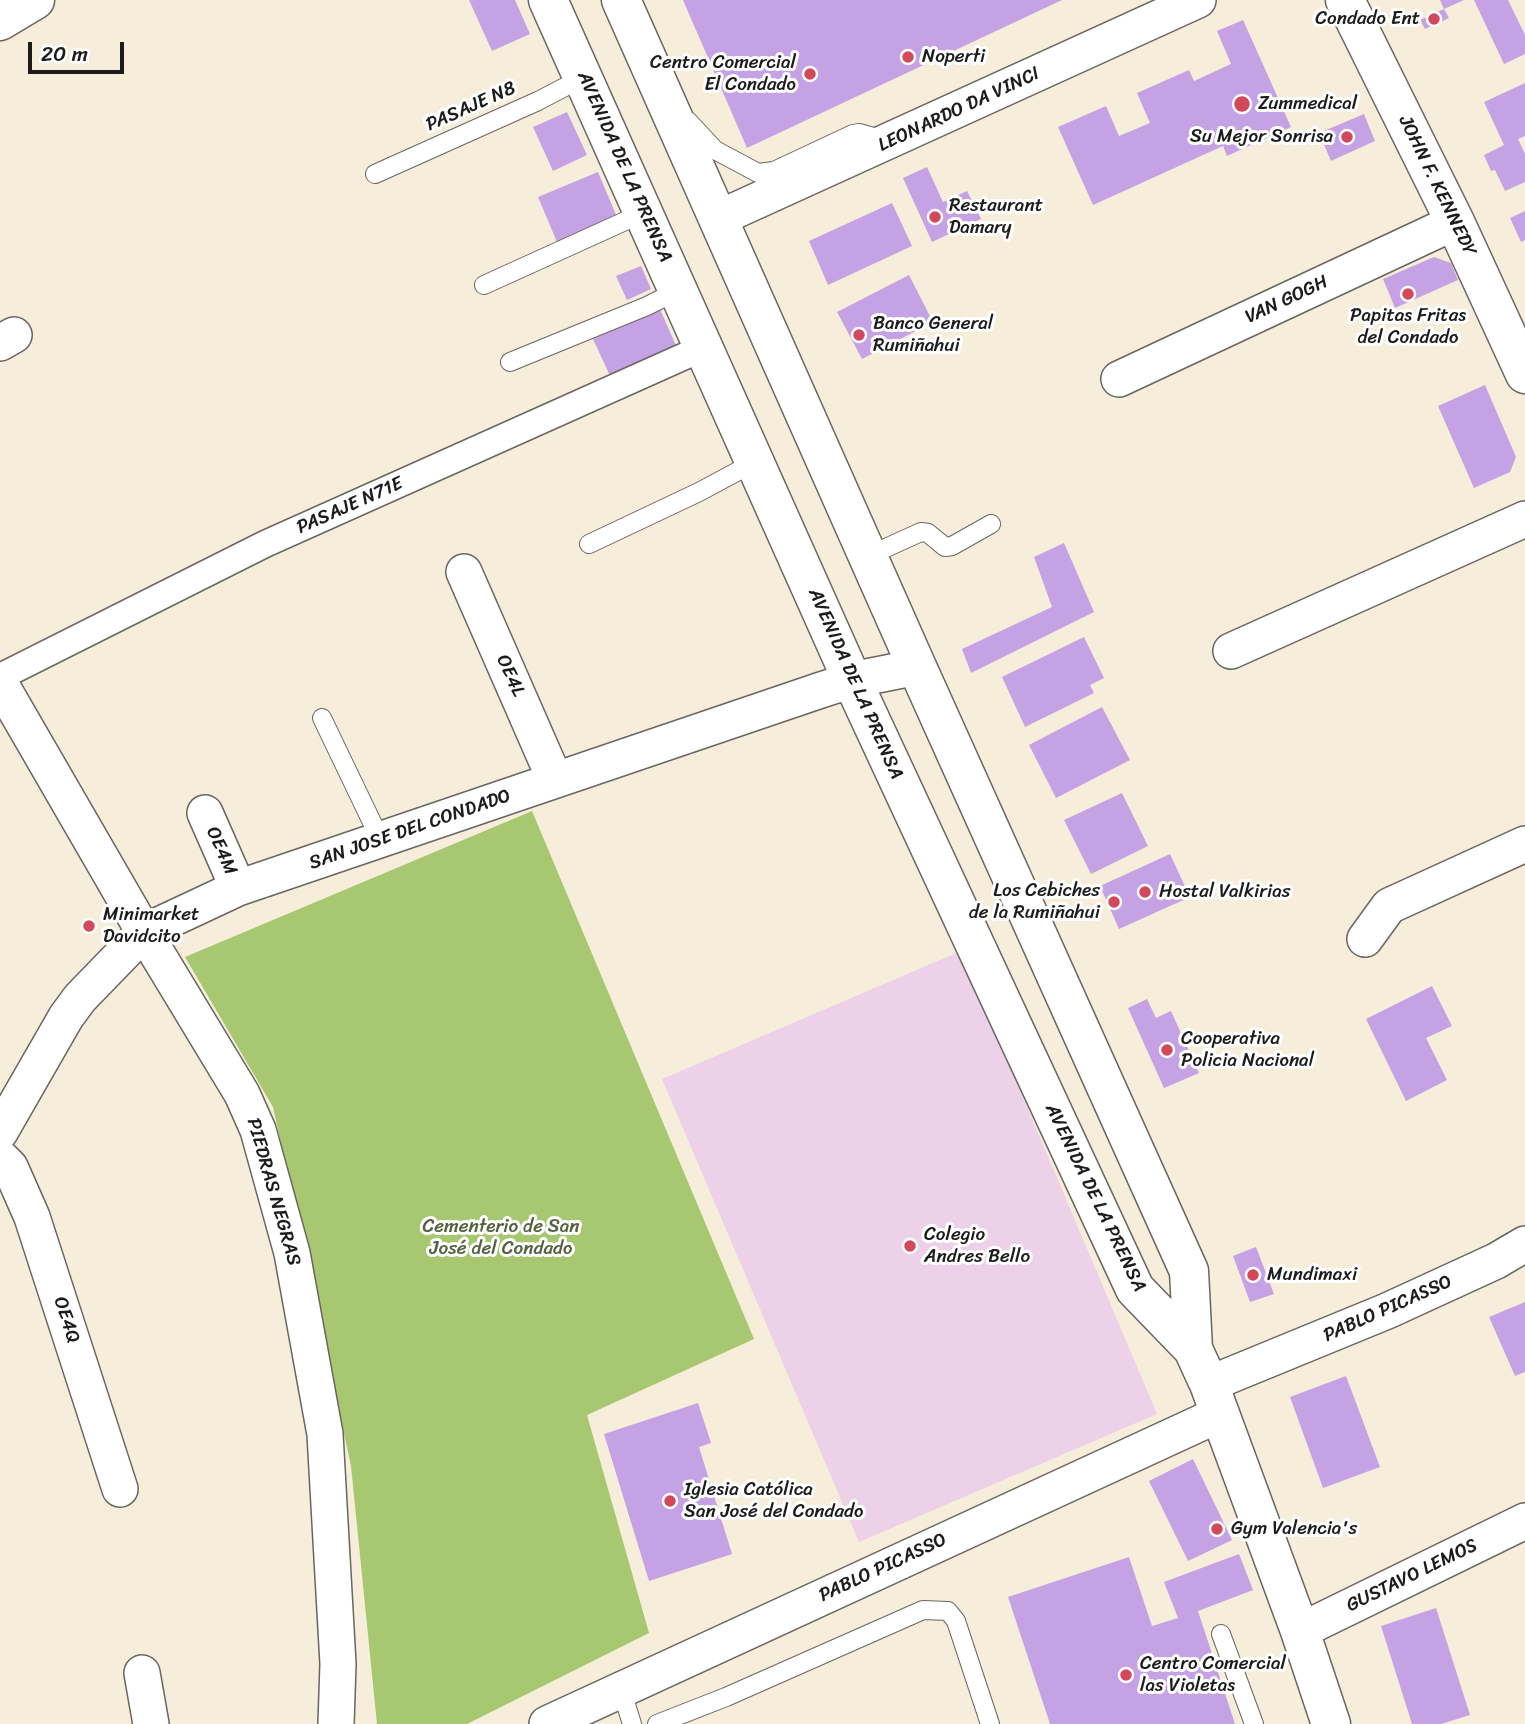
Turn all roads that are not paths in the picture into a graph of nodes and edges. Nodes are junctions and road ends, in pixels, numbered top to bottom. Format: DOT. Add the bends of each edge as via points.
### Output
graph roads {
  1 [pos="35,0"];
  2 [pos="548,0"];
  3 [pos="621,0"];
  4 [pos="1198,0"];
  5 [pos="1345,0"];
  6 [pos="0,21"];
  7 [pos="584,77"];
  8 [pos="665,97"];
  9 [pos="890,141"];
  10 [pos="374,174"];
  11 [pos="645,212"];
  12 [pos="719,218"];
  13 [pos="1455,222"];
  14 [pos="484,285"];
  15 [pos="679,290"];
  16 [pos="705,347"];
  17 [pos="510,362"];
  18 [pos="1525,374"];
  19 [pos="1119,379"];
  20 [pos="755,462"];
  21 [pos="1525,519"];
  22 [pos="991,524"];
  23 [pos="589,544"];
  24 [pos="868,556"];
  25 [pos="464,572"];
  26 [pos="1231,651"];
  27 [pos="917,667"];
  28 [pos="852,680"];
  29 [pos="3,693"];
  30 [pos="322,718"];
  31 [pos="555,780"];
  32 [pos="205,813"];
  33 [pos="381,841"];
  34 [pos="1525,844"];
  35 [pos="238,888"];
  36 [pos="144,932"];
  37 [pos="1365,939"];
  38 [pos="0,1132"];
  39 [pos="0,1157"];
  40 [pos="1525,1244"];
  41 [pos="1193,1349"];
  42 [pos="1215,1399"];
  43 [pos="120,1489"];
  44 [pos="1525,1521"];
  45 [pos="1300,1631"];
  46 [pos="1221,1634"];
  47 [pos="142,1673"];
  48 [pos="621,1689"];
  49 [pos="151,1724"];
  50 [pos="336,1724"];
  51 [pos="547,1724"];
  52 [pos="632,1724"];
  53 [pos="657,1724"];
  54 [pos="990,1724"];
  55 [pos="1254,1724"];
  56 [pos="1331,1724"];
  1 -- 6 [label="main road"];
  2 -- 7 [label="main road, AVENIDA DE LA PRENSA"];
  3 -- 8 [label="main road, AVENIDA DE LA PRENSA"];
  4 -- 9 [label="street, LEONARDO DA VINCI"];
  5 -- 13 [label="main road, JOHN F. KENNEDY"];
  7 -- 10 [label="lane, PASAJE N8"];
  7 -- 11 [label="main road, AVENIDA DE LA PRENSA"];
  8 -- 9 [label="lane" via="715,150 758,173 774,171 853,134"];
  8 -- 12 [label="main road, AVENIDA DE LA PRENSA"];
  9 -- 12 [label="street, LEONARDO DA VINCI"];
  11 -- 14 [label="lane"];
  11 -- 15 [label="main road, AVENIDA DE LA PRENSA"];
  12 -- 24 [label="main road, AVENIDA DE LA PRENSA"];
  13 -- 18 [label="main road, JOHN F. KENNEDY"];
  13 -- 19 [label="street, VAN GOGH"];
  15 -- 16 [label="main road, AVENIDA DE LA PRENSA"];
  15 -- 17 [label="lane"];
  16 -- 20 [label="main road, AVENIDA DE LA PRENSA"];
  16 -- 29 [label="street, PASAJE N71E" via="265,544"];
  20 -- 23 [label="lane"];
  20 -- 28 [label="main road, AVENIDA DE LA PRENSA"];
  21 -- 26 [label="street"];
  22 -- 24 [label="lane" via="952,546 945,547 928,533 921,533"];
  24 -- 27 [label="main road, AVENIDA DE LA PRENSA"];
  25 -- 31 [label="street, OE4L"];
  27 -- 28 [label="street, SAN JOSE DEL CONDADO"];
  27 -- 41 [label="main road, AVENIDA DE LA PRENSA" via="1189,1271"];
  28 -- 31 [label="street, SAN JOSE DEL CONDADO"];
  28 -- 41 [label="main road, AVENIDA DE LA PRENSA" via="1135,1289"];
  29 -- 36 [label="street, PIEDRAS NEGRAS"];
  30 -- 33 [label="lane"];
  31 -- 33 [label="street, SAN JOSE DEL CONDADO"];
  32 -- 35 [label="street, OE4M"];
  33 -- 35 [label="street, SAN JOSE DEL CONDADO"];
  34 -- 37 [label="street" via="1389,906"];
  35 -- 36 [label="street, SAN JOSE DEL CONDADO"];
  36 -- 38 [label="street, SAN JOSE DEL CONDADO" via="66,1017"];
  36 -- 50 [label="street, PIEDRAS NEGRAS" via="242,1094 258,1130 292,1253 326,1434 338,1664"];
  39 -- 43 [label="street, OE4Q" via="10,1167 32,1217"];
  40 -- 42 [label="street, PABLO PICASSO"];
  41 -- 42 [label="main road, AVENIDA DE LA PRENSA"];
  42 -- 45 [label="main road, AVENIDA DE LA PRENSA"];
  42 -- 48 [label="street, PABLO PICASSO"];
  44 -- 45 [label="street, GUSTAVO LEMOS"];
  45 -- 56 [label="main road, AVENIDA DE LA PRENSA"];
  46 -- 55 [label="lane"];
  47 -- 49 [label="street"];
  48 -- 51 [label="street, PABLO PICASSO"];
  48 -- 52 [label="lane"];
  53 -- 54 [label="lane" via="923,1611 948,1611 956,1620"];
}
